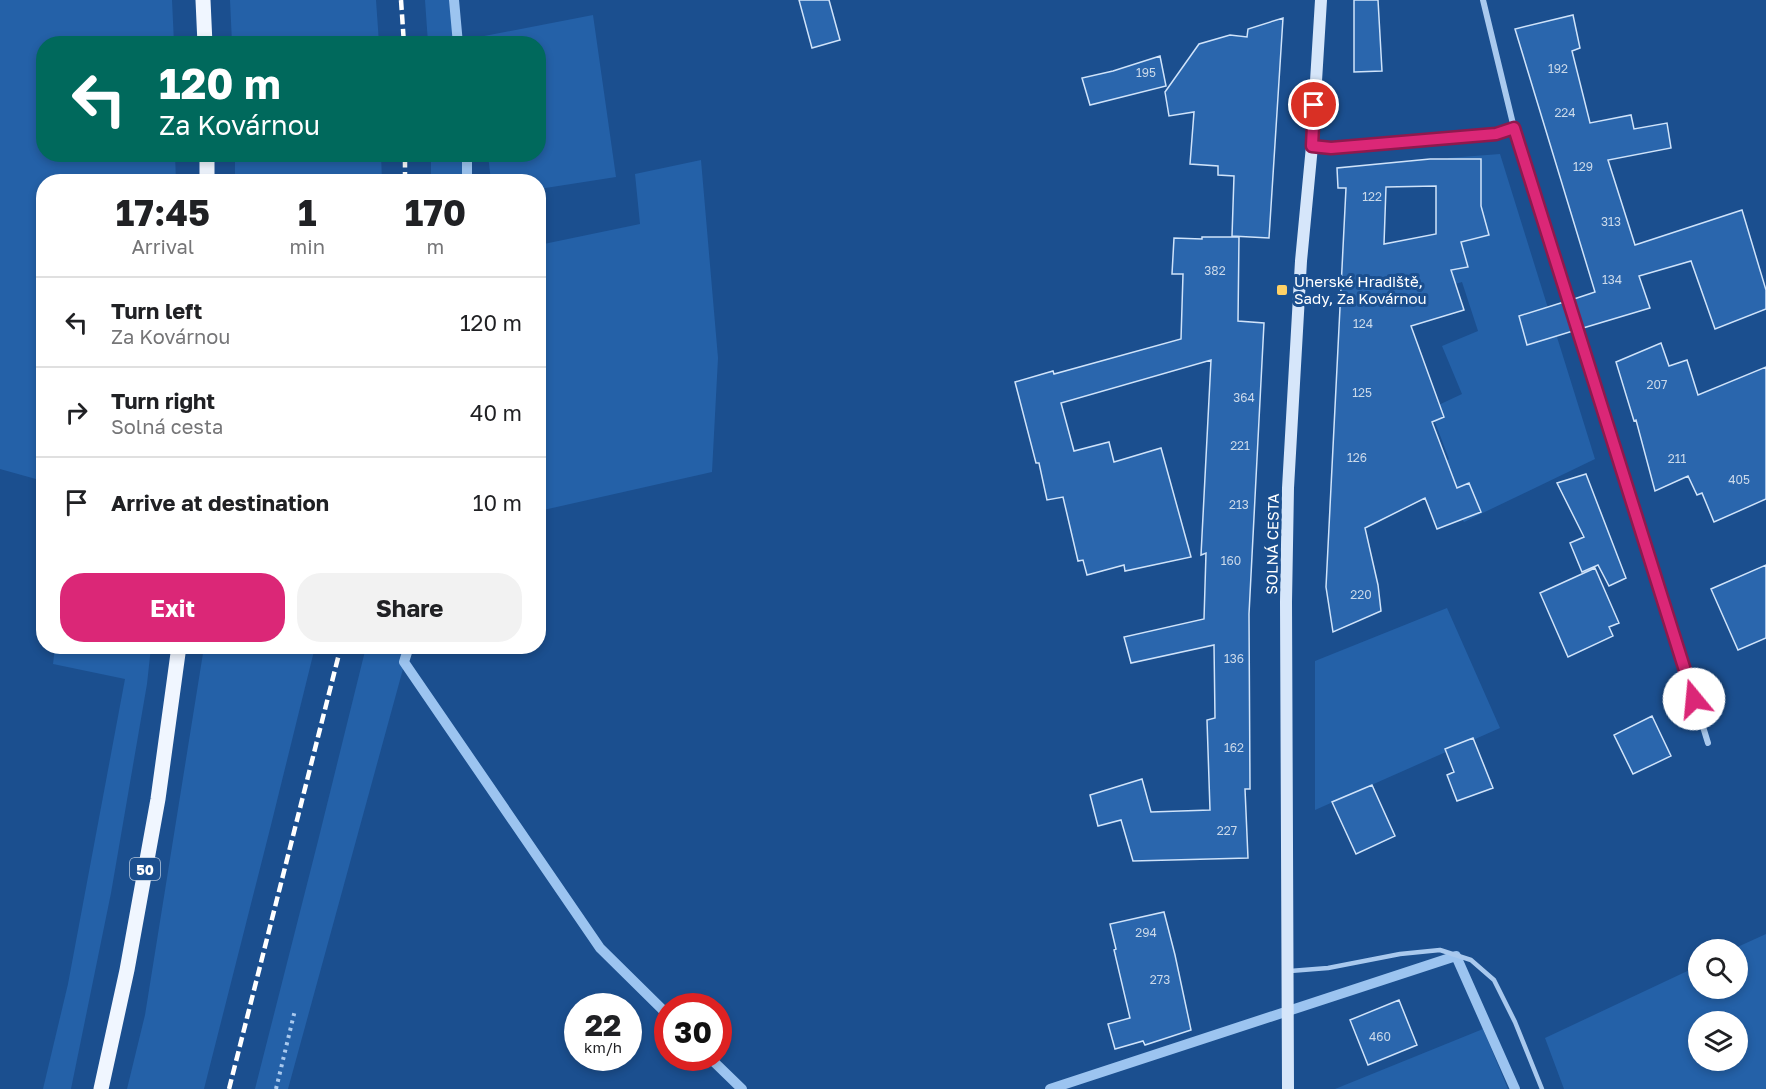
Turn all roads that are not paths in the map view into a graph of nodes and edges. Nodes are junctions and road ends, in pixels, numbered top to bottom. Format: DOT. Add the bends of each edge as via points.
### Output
graph roads {
  1 [pos="203,0"];
  2 [pos="1321,0"];
  3 [pos="1483,0"];
  4 [pos="205,36"];
  5 [pos="1514,128"];
  6 [pos="1312,146"];
  7 [pos="177,654"];
  8 [pos="1708,743"];
  9 [pos="1287,972"];
  10 [pos="101,1089"];
  11 [pos="1288,1089"];
  12 [pos="1542,1089"];
  1 -- 4 [label="main road"];
  2 -- 6 [label="street, SOLNÁ CESTA"];
  3 -- 5 [label="street"];
  5 -- 6 [label="street" via="1496,134 1331,148"];
  5 -- 8 [label="street"];
  6 -- 9 [label="street, SOLNÁ CESTA" via="1288,488"];
  7 -- 10 [label="main road, 50" via="156,810"];
  9 -- 11 [label="street, SOLNÁ CESTA"];
  9 -- 12 [label="lane" via="1440,950 1471,960 1494,980"];
}
